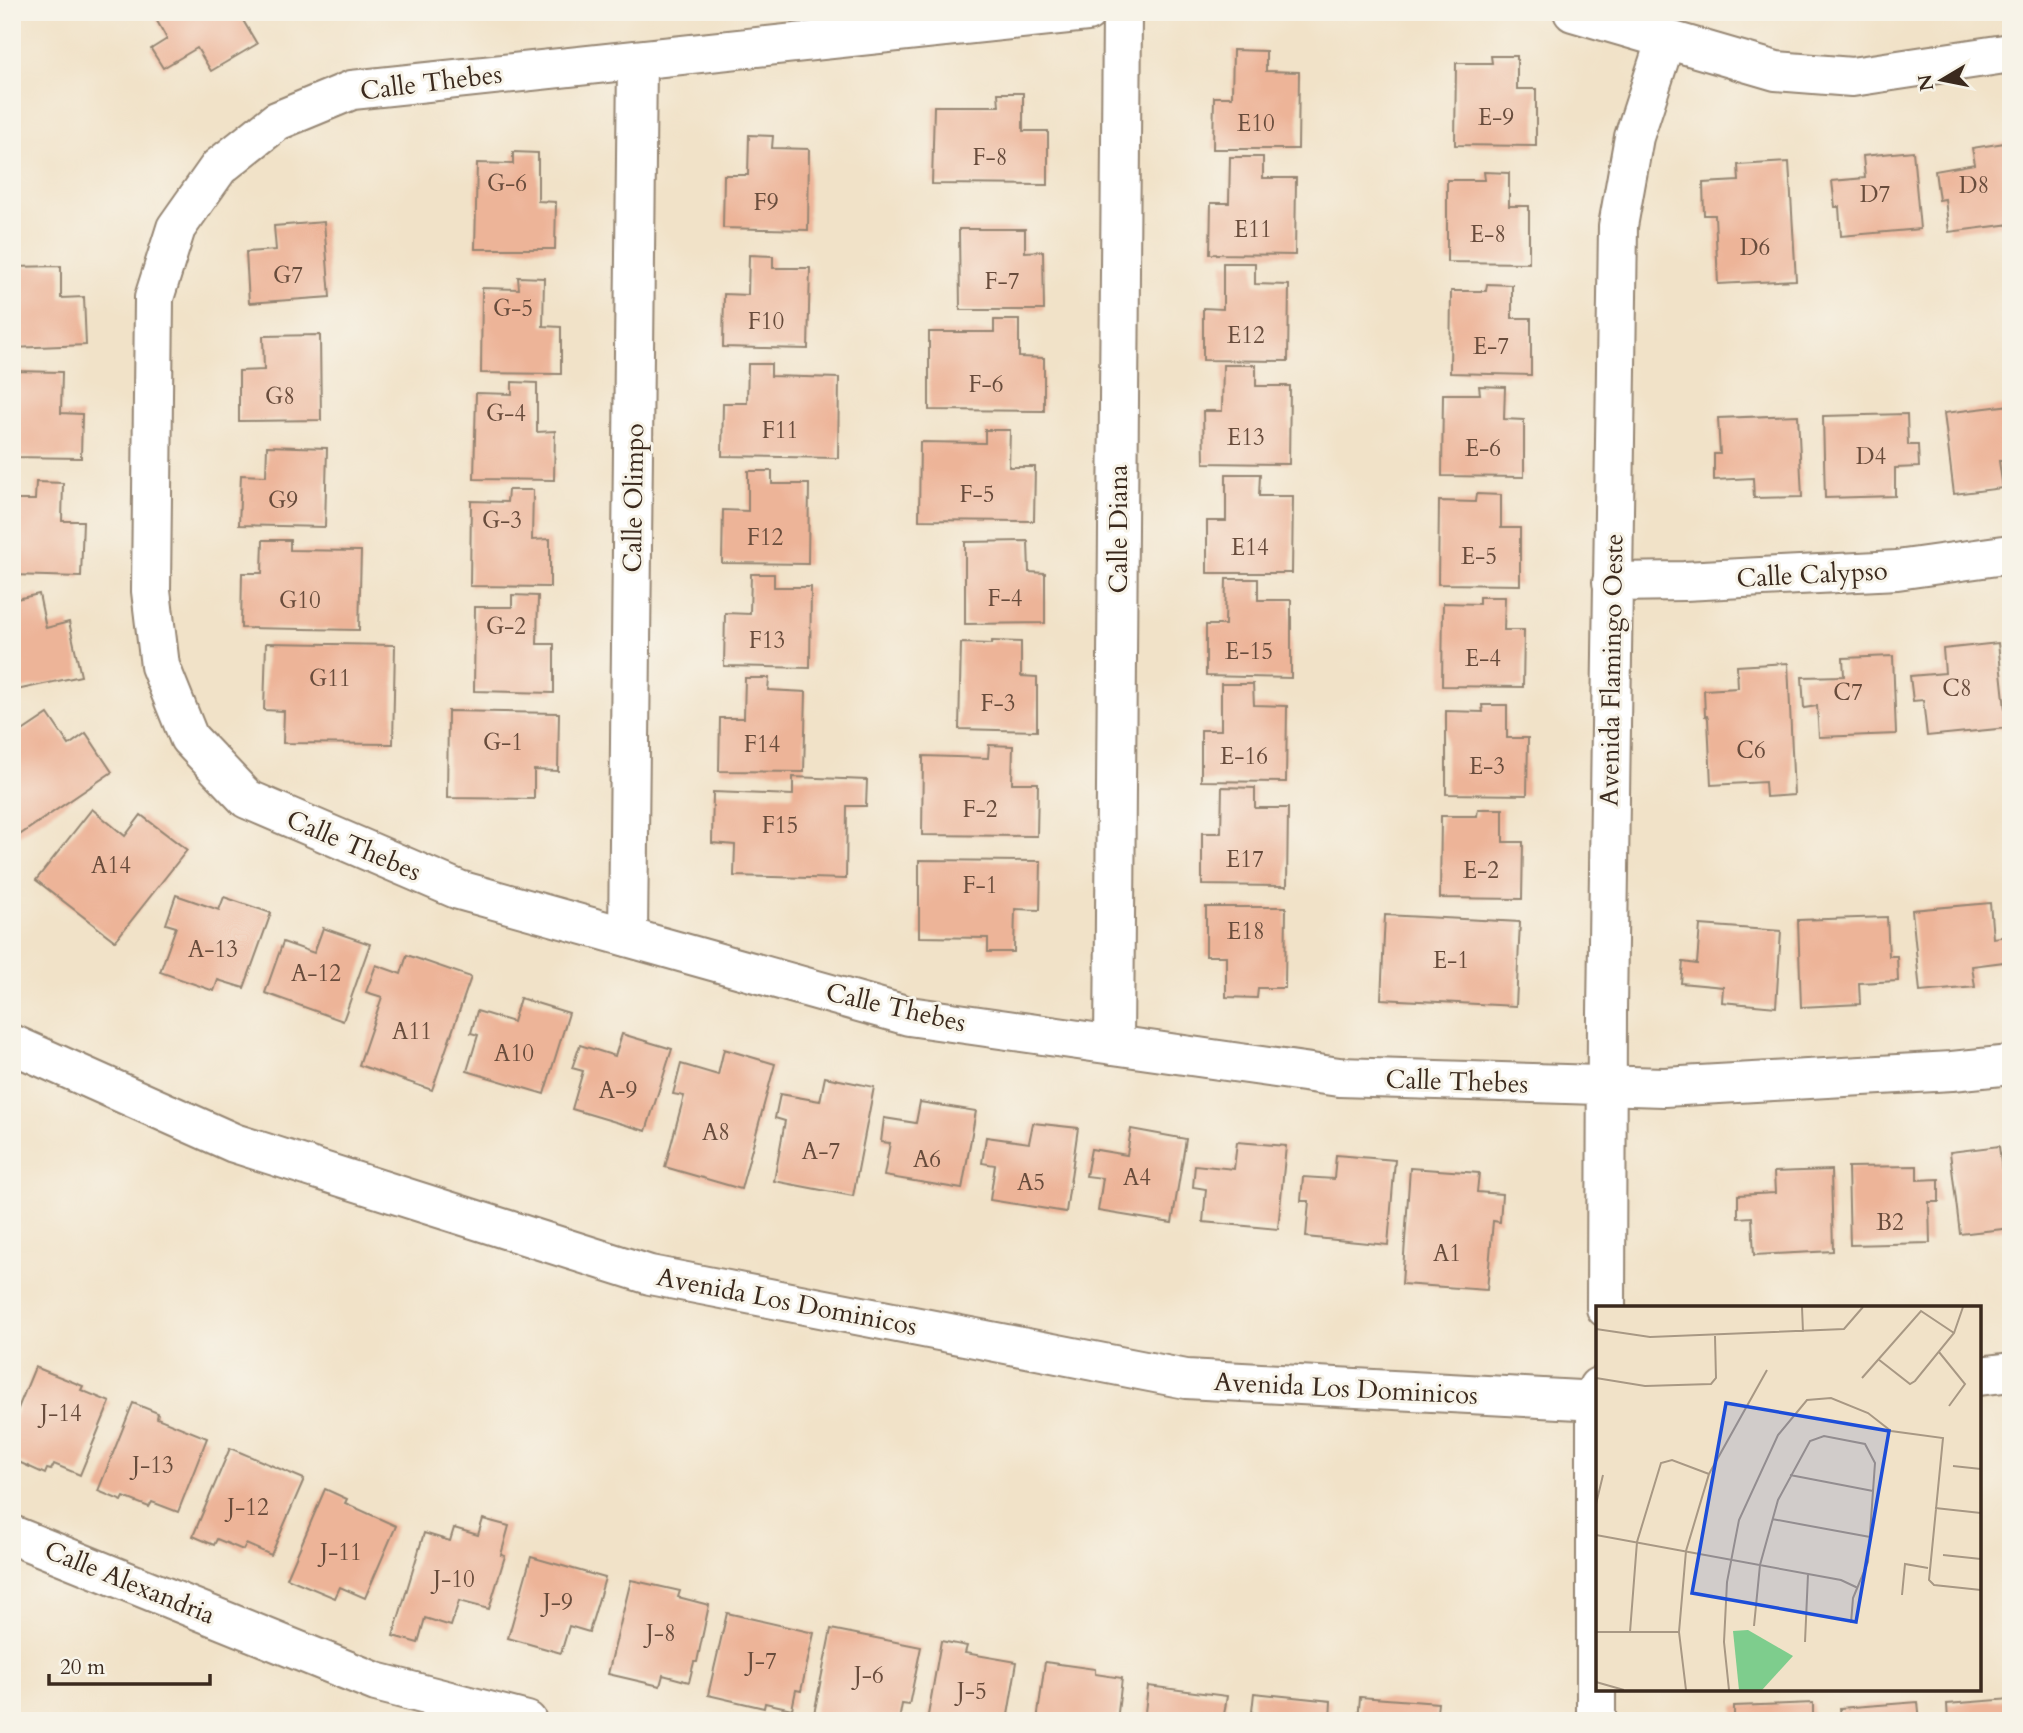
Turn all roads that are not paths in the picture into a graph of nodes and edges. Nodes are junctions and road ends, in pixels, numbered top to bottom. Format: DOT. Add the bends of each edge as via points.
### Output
graph roads {
  1 [pos="1087,12"];
  2 [pos="1122,12"];
  3 [pos="1573,12"];
  4 [pos="1666,39"];
  5 [pos="2011,53"];
  6 [pos="637,60"];
  7 [pos="2011,554"];
  8 [pos="1612,582"];
  9 [pos="628,937"];
  10 [pos="12,1044"];
  11 [pos="1114,1045"];
  12 [pos="2011,1065"];
  13 [pos="1606,1086"];
  14 [pos="1606,1306"];
  15 [pos="2011,1372"];
  16 [pos="1981,1376"];
  17 [pos="1596,1396"];
  18 [pos="12,1535"];
  19 [pos="1596,1691"];
  20 [pos="527,1721"];
  21 [pos="1596,1721"];
  1 -- 6 [label="street, Calle Thebes"];
  2 -- 11 [label="street, Calle Diana"];
  3 -- 4 [label="street"];
  4 -- 5 [label="street" via="1776,71 1852,76"];
  4 -- 8 [label="street, Avenida Flamingo Oeste" via="1634,137 1618,226"];
  6 -- 9 [label="street, Calle Olimpo"];
  6 -- 9 [label="street, Calle Thebes" via="352,90 277,121 219,167 176,228 154,298 151,591 160,666 189,738 247,799 459,890"];
  7 -- 8 [label="street, Calle Calypso" via="1897,570"];
  8 -- 13 [label="street, Avenida Flamingo Oeste"];
  9 -- 11 [label="street, Calle Thebes" via="909,1016"];
  10 -- 17 [label="street, Avenida Los Dominicos" via="234,1143 650,1275 1186,1379"];
  11 -- 13 [label="street, Calle Thebes" via="1339,1077"];
  12 -- 13 [label="street, Calle Thebes" via="1678,1086"];
  13 -- 14 [label="street, Avenida Flamingo Oeste"];
  15 -- 16 [label="street"];
  18 -- 20 [label="street, Calle Alexandria" via="376,1682"];
  19 -- 21 [label="street"];
}
